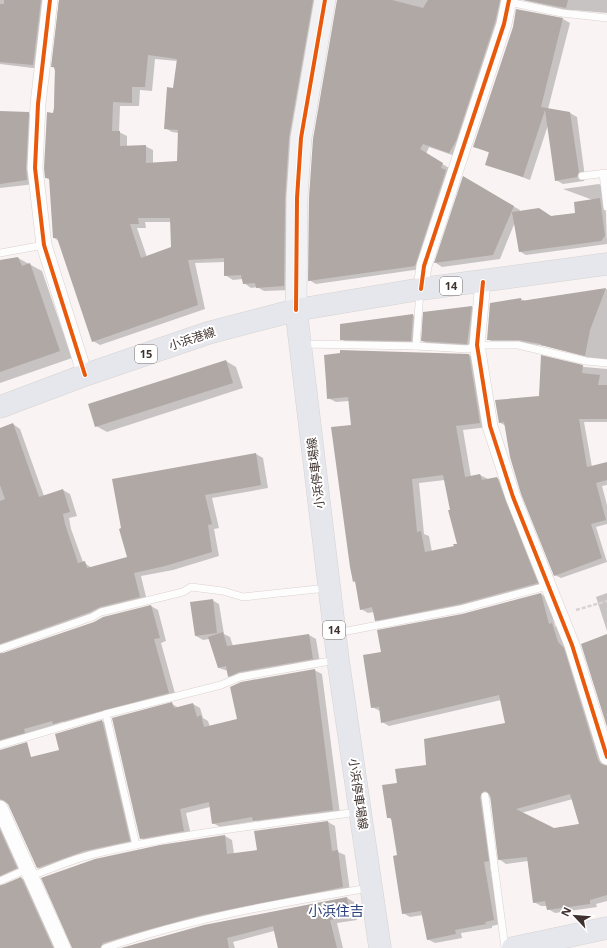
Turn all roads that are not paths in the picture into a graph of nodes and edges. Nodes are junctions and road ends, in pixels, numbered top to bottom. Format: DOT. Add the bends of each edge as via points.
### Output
graph roads {
  1 [pos="50,0"];
  2 [pos="325,0"];
  3 [pos="509,1"];
  4 [pos="607,18"];
  5 [pos="605,173"];
  6 [pos="582,176"];
  7 [pos="607,207"];
  8 [pos="44,245"];
  9 [pos="0,254"];
  10 [pos="607,264"];
  11 [pos="483,282"];
  12 [pos="421,289"];
  13 [pos="296,310"];
  14 [pos="300,344"];
  15 [pos="477,345"];
  16 [pos="416,346"];
  17 [pos="607,363"];
  18 [pos="85,375"];
  19 [pos="0,407"];
  20 [pos="547,586"];
  21 [pos="329,588"];
  22 [pos="335,634"];
  23 [pos="0,649"];
  24 [pos="338,660"];
  25 [pos="106,714"];
  26 [pos="0,745"];
  27 [pos="607,757"];
  28 [pos="485,796"];
  29 [pos="0,808"];
  30 [pos="361,812"];
  31 [pos="136,845"];
  32 [pos="29,873"];
  33 [pos="0,881"];
  34 [pos="372,888"];
  35 [pos="607,928"];
  36 [pos="551,944"];
  37 [pos="63,948"];
  38 [pos="105,948"];
  39 [pos="380,948"];
  40 [pos="505,948"];
  41 [pos="513,948"];
  1 -- 8 [label="street" via="38,104 35,168"];
  2 -- 13 [label="street" via="301,138 297,198"];
  3 -- 4 [label="lane" via="562,13"];
  3 -- 12 [label="street" via="504,24 424,266"];
  5 -- 6 [label="lane"];
  5 -- 7 [label="lane"];
  8 -- 9 [label="lane"];
  8 -- 18 [label="street"];
  10 -- 11 [label="main road, 14"];
  11 -- 12 [label="main road, 14"];
  11 -- 15 [label="street"];
  12 -- 13 [label="main road, 14"];
  12 -- 16 [label="lane"];
  13 -- 14 [label="main road, 小浜停車場線 / 14"];
  13 -- 18 [label="main road, 小浜港線 / 15" via="208,333"];
  14 -- 16 [label="lane"];
  14 -- 21 [label="main road, 小浜停車場線 / 14"];
  15 -- 16 [label="lane" via="468,349"];
  15 -- 17 [label="lane" via="518,345 586,361"];
  15 -- 20 [label="street" via="490,426 513,497"];
  18 -- 19 [label="main road, 小浜港線 / 15"];
  20 -- 22 [label="lane" via="461,609"];
  20 -- 27 [label="street" via="572,645"];
  21 -- 22 [label="main road, 小浜停車場線 / 14"];
  21 -- 23 [label="lane" via="243,597 223,591 191,587 183,592 101,612"];
  22 -- 24 [label="main road, 小浜停車場線 / 14"];
  24 -- 25 [label="lane" via="240,677 221,685"];
  24 -- 30 [label="main road, 小浜停車場線 / 14"];
  25 -- 26 [label="lane"];
  25 -- 31 [label="lane"];
  28 -- 40 [label="lane"];
  29 -- 32 [label="street"];
  30 -- 31 [label="lane" via="207,832"];
  30 -- 34 [label="main road, 小浜停車場線 / 14"];
  31 -- 32 [label="lane" via="92,854"];
  32 -- 33 [label="lane"];
  32 -- 37 [label="street"];
  34 -- 38 [label="lane" via="269,904 141,935"];
  34 -- 39 [label="main road, 小浜停車場線 / 14"];
  35 -- 36 [label="main road"];
  36 -- 41 [label="main road"];
}
